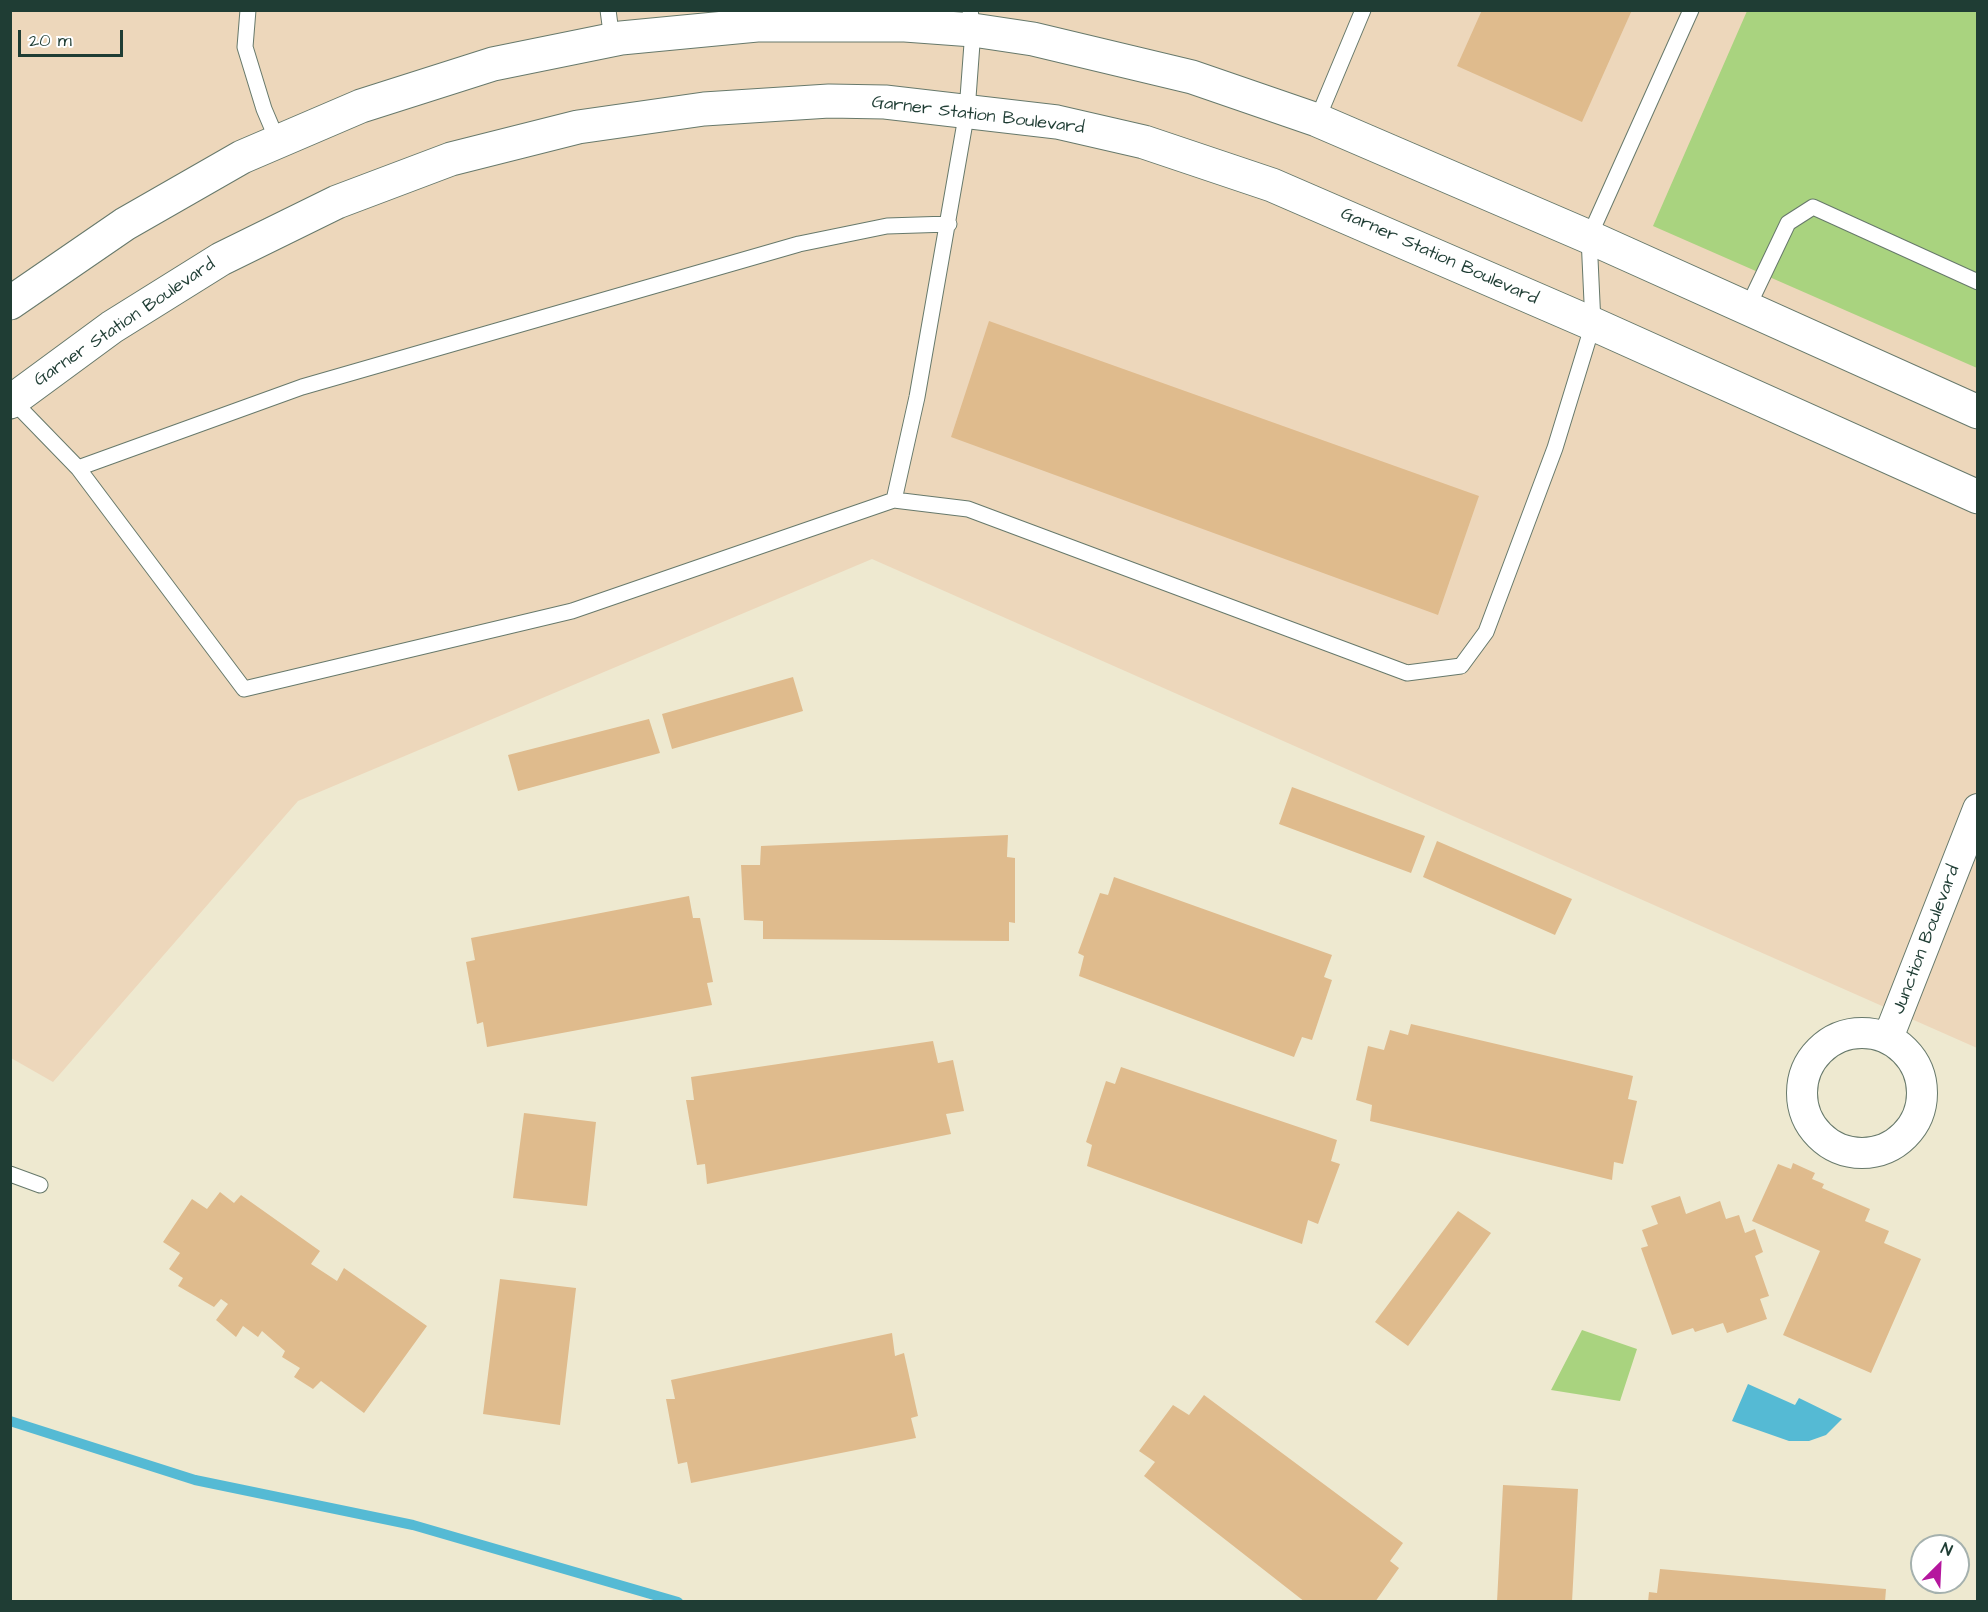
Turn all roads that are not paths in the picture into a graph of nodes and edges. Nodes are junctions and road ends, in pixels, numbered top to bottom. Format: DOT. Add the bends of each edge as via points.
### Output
graph roads {
  1 [pos="248,10"];
  2 [pos="1363,10"];
  3 [pos="1691,10"];
  4 [pos="971,20"];
  5 [pos="610,25"];
  6 [pos="967,111"];
  7 [pos="1317,120"];
  8 [pos="278,142"];
  9 [pos="949,224"];
  10 [pos="1589,237"];
  11 [pos="1977,282"];
  12 [pos="10,303"];
  13 [pos="1748,309"];
  14 [pos="1593,324"];
  15 [pos="11,400"];
  16 [pos="1977,412"];
  17 [pos="78,468"];
  18 [pos="1977,497"];
  19 [pos="894,501"];
  20 [pos="1977,809"];
  21 [pos="1888,1038"];
  22 [pos="10,1174"];
  23 [pos="40,1185"];
  1 -- 8 [label="lane" via="245,47"];
  2 -- 7 [label="lane"];
  3 -- 10 [label="lane"];
  4 -- 5 [label="street" via="905,25"];
  4 -- 6 [label="lane"];
  4 -- 7 [label="street" via="1192,77"];
  5 -- 8 [label="street" via="361,106"];
  6 -- 9 [label="lane"];
  6 -- 14 [label="street, Garner Station Boulevard" via="1057,122 1144,142 1211,164 1318,204"];
  6 -- 15 [label="street, Garner Station Boulevard" via="885,102 829,101 704,109 578,127 451,159 337,202 221,259 112,327"];
  7 -- 10 [label="street"];
  8 -- 12 [label="street" via="242,157 125,224"];
  9 -- 17 [label="lane" via="887,226 799,244 302,387"];
  9 -- 19 [label="lane"];
  10 -- 13 [label="street"];
  10 -- 14 [label="lane"];
  11 -- 13 [label="lane" via="1813,207 1788,223"];
  13 -- 16 [label="street"];
  14 -- 18 [label="street, Garner Station Boulevard"];
  14 -- 19 [label="lane" via="1555,448 1486,632 1461,666 1407,672 968,509"];
  15 -- 17 [label="lane"];
  17 -- 19 [label="lane" via="244,689 572,611"];
  20 -- 21 [label="street, Junction Boulevard"];
  21 -- 21 [label="street" via="1870,1032 1850,1033 1817,1051 1807,1067 1801,1091 1805,1114 1818,1135 1837,1148 1861,1154 1884,1149 1905,1137 1919,1118 1924,1095 1920,1071 1907,1051"];
  22 -- 23 [label="lane"];
}
